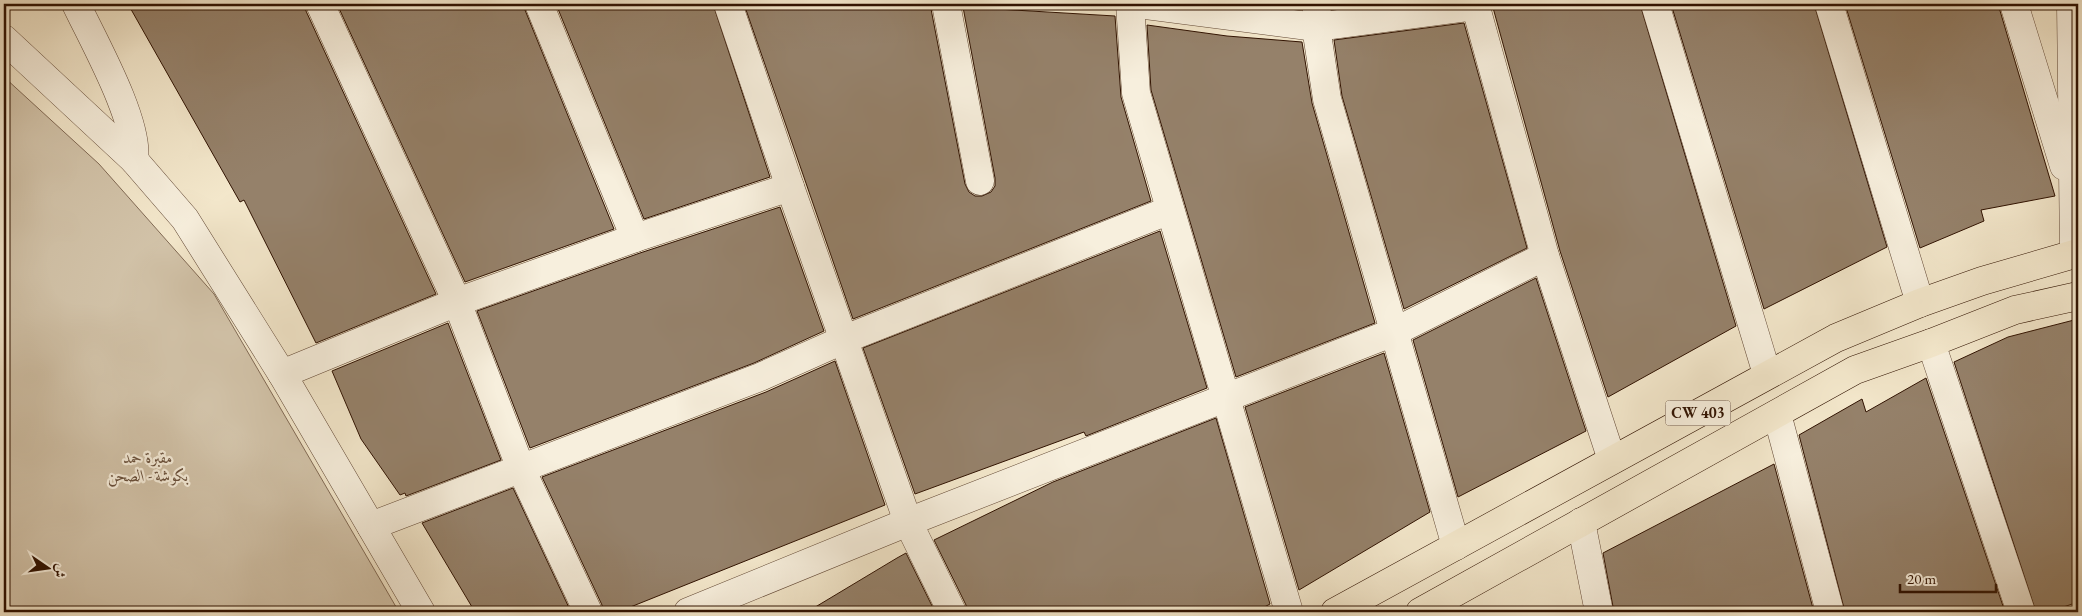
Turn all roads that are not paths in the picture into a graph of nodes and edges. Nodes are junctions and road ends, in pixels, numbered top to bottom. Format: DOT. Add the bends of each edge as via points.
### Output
graph roads {
  1 [pos="76,4"];
  2 [pos="320,4"];
  3 [pos="539,4"];
  4 [pos="728,4"];
  5 [pos="946,4"];
  6 [pos="1130,4"];
  7 [pos="1138,4"];
  8 [pos="1476,4"];
  9 [pos="1655,4"];
  10 [pos="1829,4"];
  11 [pos="2014,4"];
  12 [pos="2071,4"];
  13 [pos="1316,15"];
  14 [pos="4,39"];
  15 [pos="134,160"];
  16 [pos="980,182"];
  17 [pos="790,187"];
  18 [pos="2073,196"];
  19 [pos="1170,210"];
  20 [pos="636,238"];
  21 [pos="2076,253"];
  22 [pos="1545,256"];
  23 [pos="2078,296"];
  24 [pos="457,302"];
  25 [pos="1920,303"];
  26 [pos="1394,332"];
  27 [pos="845,339"];
  28 [pos="1931,343"];
  29 [pos="282,374"];
  30 [pos="1767,374"];
  31 [pos="1225,399"];
  32 [pos="1777,414"];
  33 [pos="1612,460"];
  34 [pos="521,469"];
  35 [pos="908,522"];
  36 [pos="1581,522"];
  37 [pos="371,526"];
  38 [pos="1456,546"];
  39 [pos="421,612"];
  40 [pos="588,612"];
  41 [pos="688,612"];
  42 [pos="952,612"];
  43 [pos="1289,612"];
  44 [pos="1335,612"];
  45 [pos="1420,612"];
  46 [pos="1599,612"];
  47 [pos="1830,612"];
  48 [pos="2022,612"];
  1 -- 15 [label="street" via="127,114 134,137"];
  2 -- 24 [label="street"];
  3 -- 20 [label="street"];
  4 -- 17 [label="street"];
  5 -- 16 [label="street"];
  6 -- 19 [label="street" via="1136,93"];
  7 -- 13 [label="street"];
  8 -- 13 [label="street"];
  8 -- 22 [label="street"];
  9 -- 30 [label="street"];
  10 -- 25 [label="street"];
  11 -- 18 [label="street"];
  12 -- 18 [label="street"];
  13 -- 26 [label="street" via="1327,99"];
  14 -- 15 [label="street"];
  15 -- 29 [label="street" via="185,219"];
  17 -- 20 [label="street"];
  17 -- 27 [label="street"];
  18 -- 21 [label="street"];
  19 -- 27 [label="street"];
  19 -- 31 [label="street"];
  20 -- 24 [label="street"];
  21 -- 25 [label="main road, CW 403"];
  22 -- 26 [label="street"];
  22 -- 33 [label="street"];
  23 -- 28 [label="main road, CW 403" via="2016,310"];
  24 -- 29 [label="street"];
  24 -- 34 [label="street"];
  25 -- 30 [label="main road, CW 403" via="1836,338"];
  26 -- 31 [label="street"];
  26 -- 38 [label="street"];
  27 -- 34 [label="street" via="760,377"];
  27 -- 35 [label="street"];
  28 -- 32 [label="main road, CW 403" via="1855,370"];
  28 -- 48 [label="street"];
  29 -- 37 [label="street"];
  30 -- 33 [label="main road, CW 403"];
  31 -- 35 [label="street"];
  31 -- 43 [label="street"];
  32 -- 36 [label="main road, CW 403"];
  32 -- 47 [label="street"];
  33 -- 38 [label="main road, CW 403"];
  34 -- 37 [label="street"];
  34 -- 40 [label="street"];
  35 -- 41 [label="street"];
  35 -- 42 [label="street"];
  36 -- 45 [label="main road, CW 403"];
  36 -- 46 [label="street"];
  37 -- 39 [label="street"];
  38 -- 44 [label="main road, CW 403"];
}
